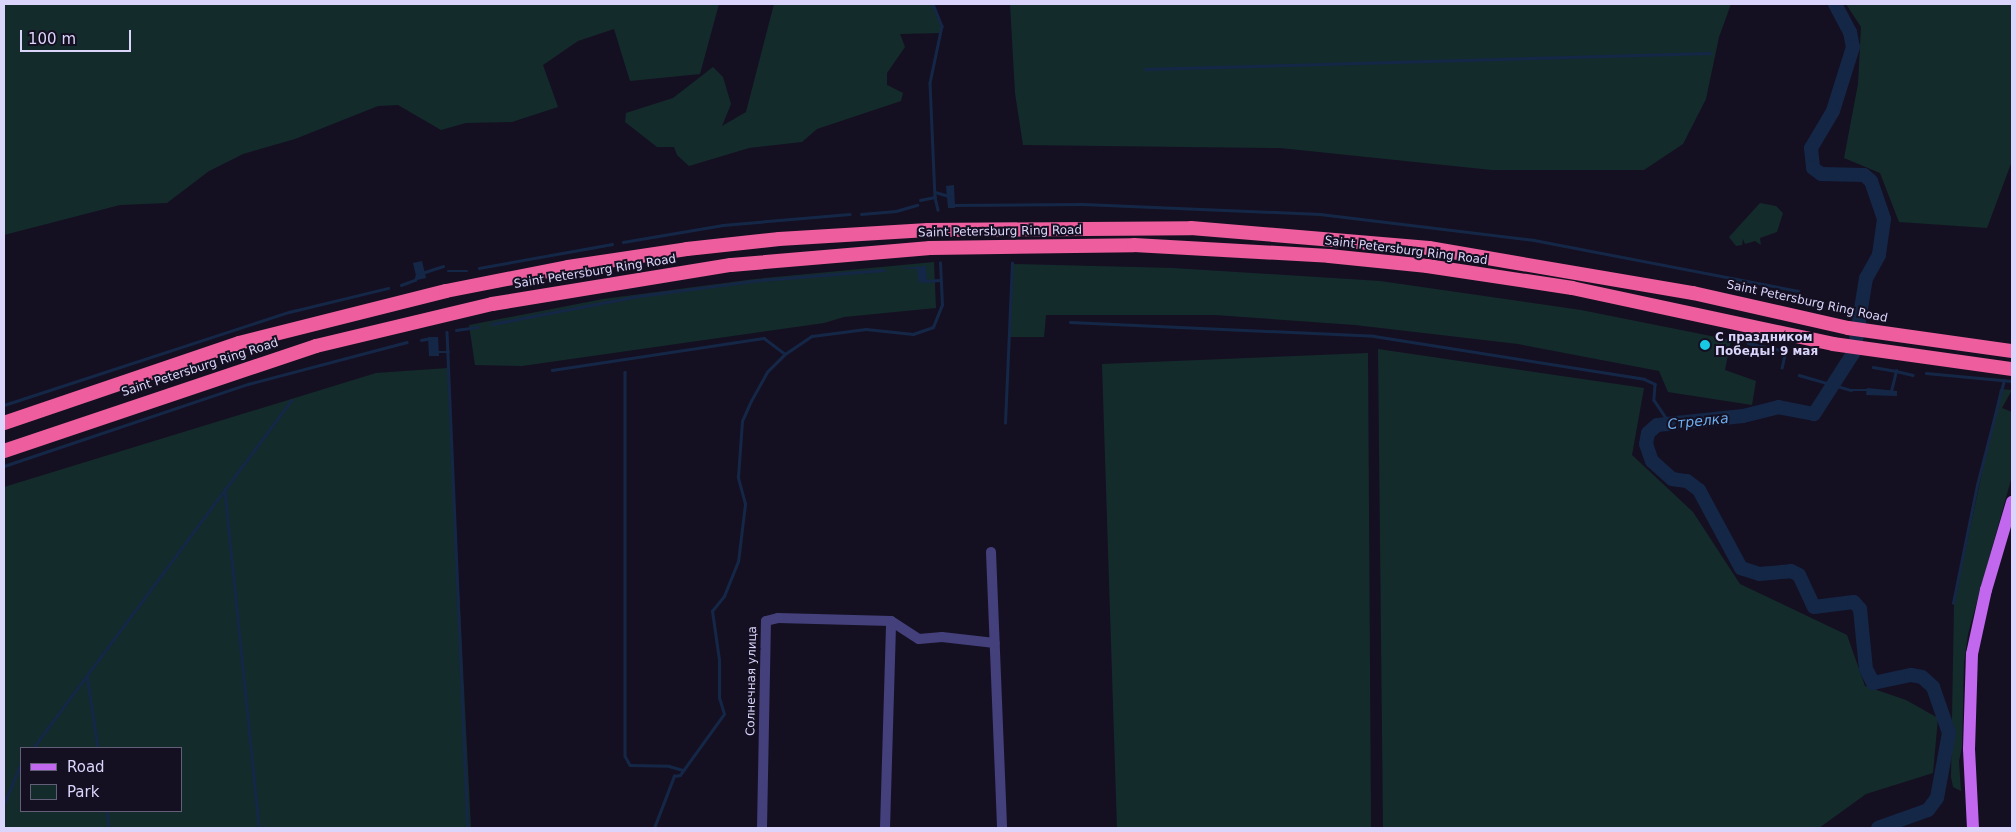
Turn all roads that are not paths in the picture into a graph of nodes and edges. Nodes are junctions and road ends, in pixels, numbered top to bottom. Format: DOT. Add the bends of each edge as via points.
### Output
graph roads {
  1 [pos="2012,350"];
  2 [pos="2012,369"];
  3 [pos="4,423"];
  4 [pos="4,451"];
  5 [pos="2012,502"];
  6 [pos="992,552"];
  7 [pos="891,621"];
  8 [pos="995,643"];
  9 [pos="762,828"];
  10 [pos="885,828"];
  11 [pos="1002,828"];
  12 [pos="1973,828"];
  1 -- 3 [label="highway, Saint Petersburg Ring Road" via="1848,328 1693,293 1429,248 1191,228 928,230 779,238 687,249 568,267 446,291 240,343"];
  2 -- 4 [label="highway, Saint Petersburg Ring Road" via="1872,351 1581,290 1427,266 1330,256 1134,245 930,248 731,265 492,304 316,346"];
  5 -- 12 [label="main road" via="1986,590 1972,654 1969,749"];
  6 -- 8 [label="street"];
  7 -- 8 [label="street" via="919,639 942,637"];
  7 -- 9 [label="street, Солнечная улица" via="778,618 766,621"];
  7 -- 10 [label="street"];
  8 -- 11 [label="street"];
}
